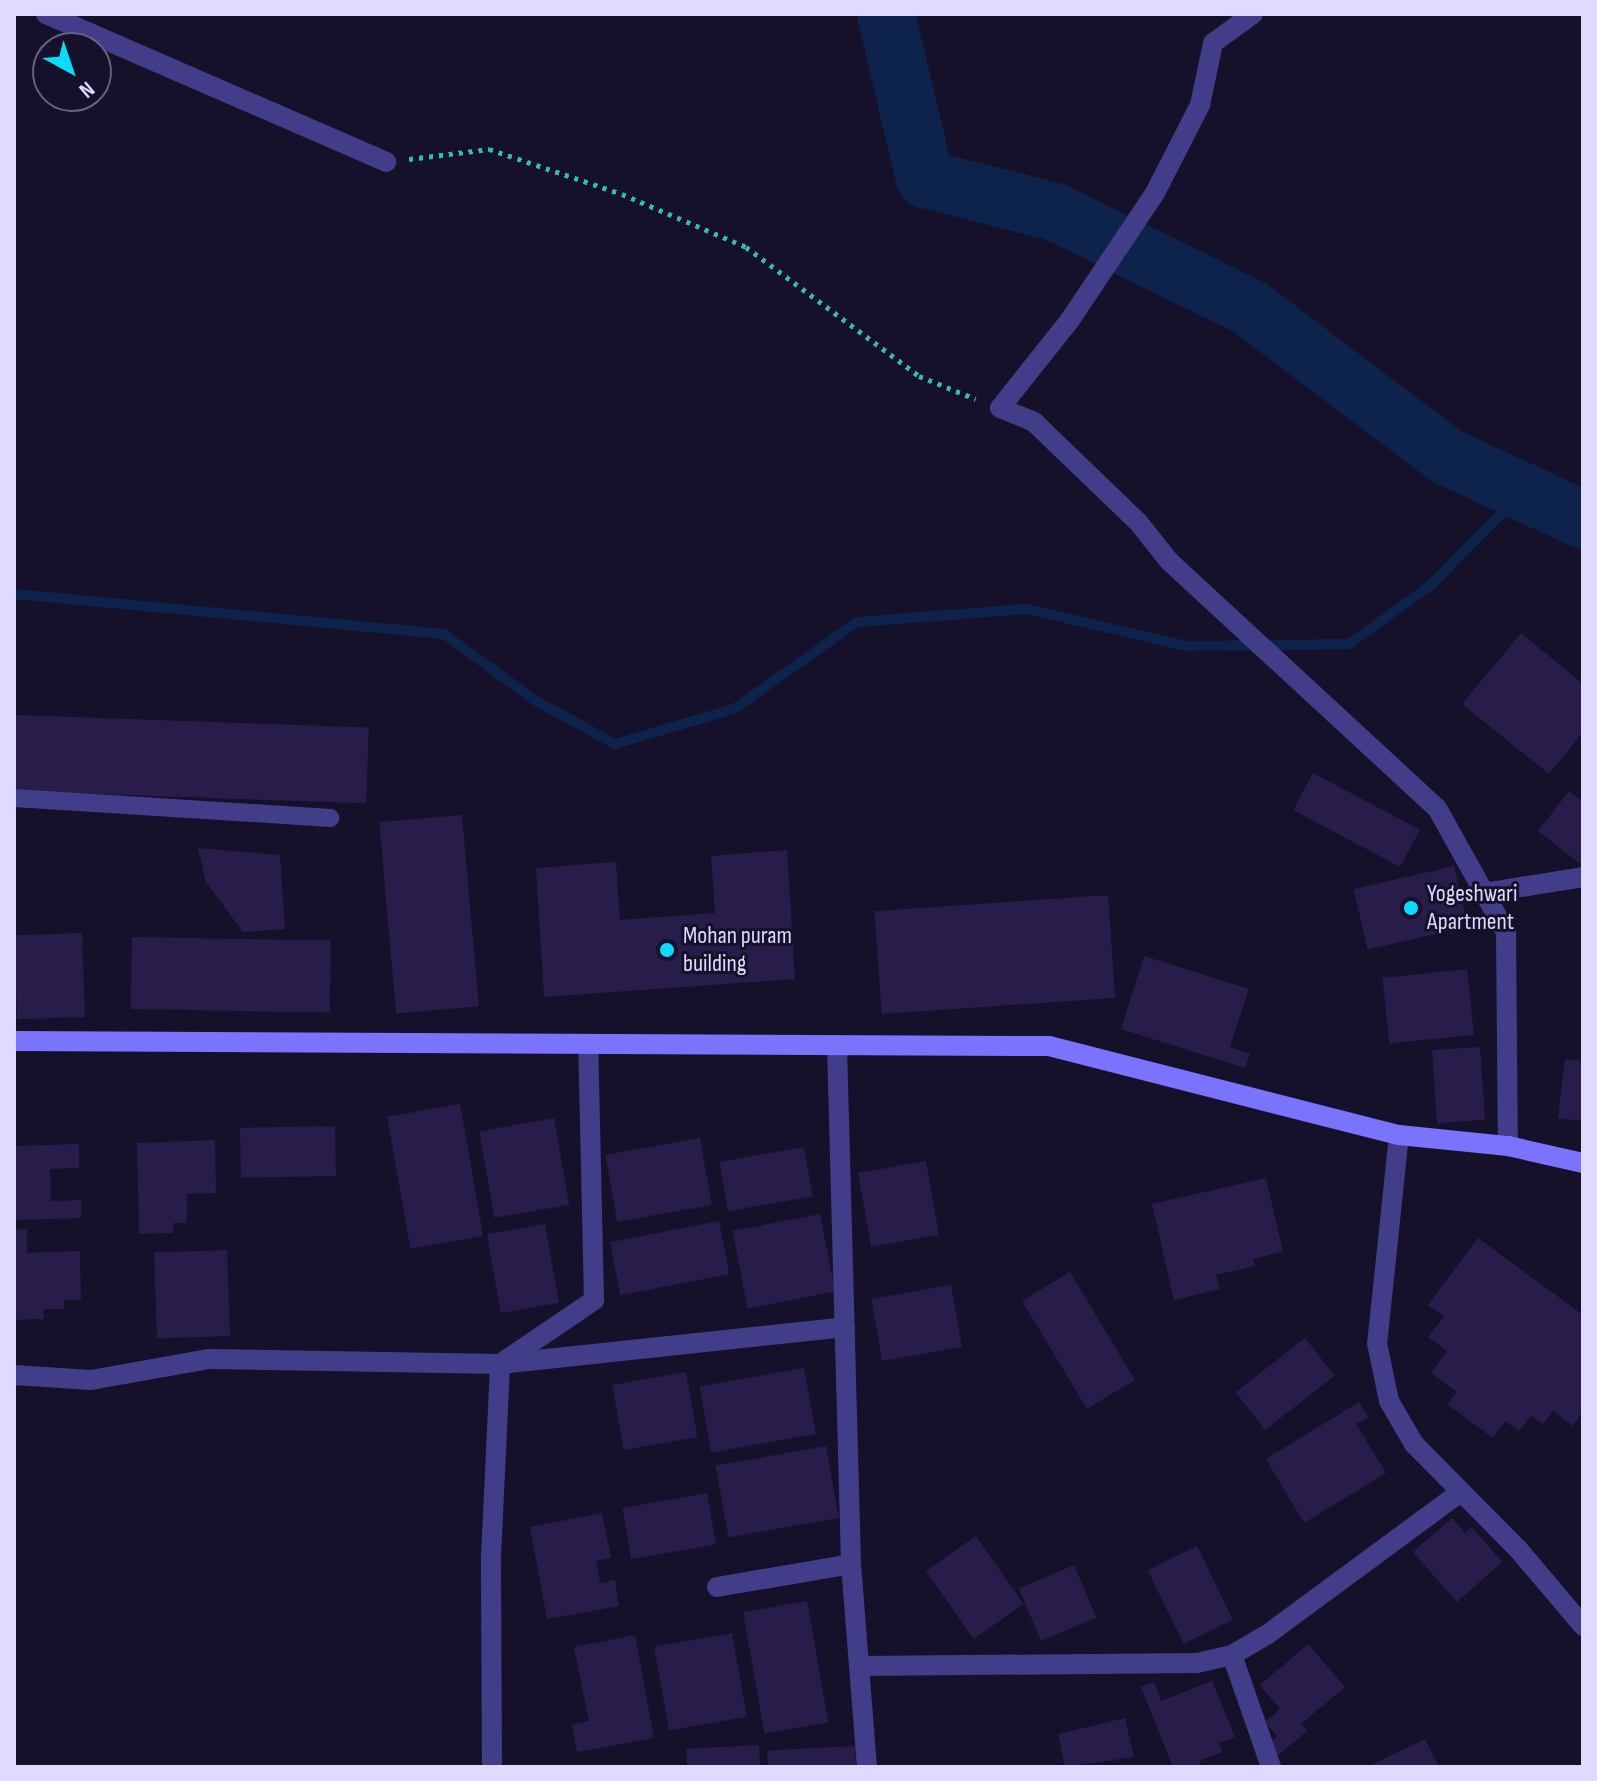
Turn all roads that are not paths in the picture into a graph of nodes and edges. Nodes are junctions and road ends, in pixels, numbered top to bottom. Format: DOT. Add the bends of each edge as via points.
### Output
graph roads {
  1 [pos="46,14"];
  2 [pos="1251,14"];
  3 [pos="386,162"];
  4 [pos="14,798"];
  5 [pos="330,818"];
  6 [pos="1583,877"];
  7 [pos="1484,893"];
  8 [pos="14,1041"];
  9 [pos="588,1044"];
  10 [pos="837,1046"];
  11 [pos="1399,1135"];
  12 [pos="1508,1146"];
  13 [pos="1583,1163"];
  14 [pos="845,1327"];
  15 [pos="500,1364"];
  16 [pos="14,1375"];
  17 [pos="1458,1494"];
  18 [pos="851,1564"];
  19 [pos="717,1587"];
  20 [pos="1583,1626"];
  21 [pos="1232,1655"];
  22 [pos="859,1666"];
  23 [pos="492,1767"];
  24 [pos="867,1767"];
  25 [pos="1271,1767"];
  1 -- 3 [label="street"];
  2 -- 7 [label="street" via="1213,43 1200,105 1155,193 1070,320 1000,408 1034,422 1228,614 1437,808"];
  4 -- 5 [label="lane"];
  6 -- 7 [label="street"];
  7 -- 12 [label="street" via="1506,932"];
  8 -- 9 [label="street"];
  9 -- 10 [label="street"];
  9 -- 15 [label="street" via="594,1300"];
  10 -- 11 [label="street" via="1049,1046"];
  10 -- 14 [label="street"];
  11 -- 12 [label="street"];
  11 -- 17 [label="street" via="1377,1343 1389,1401 1414,1444"];
  12 -- 13 [label="street"];
  14 -- 15 [label="street"];
  14 -- 18 [label="street"];
  15 -- 16 [label="street" via="209,1359 91,1380"];
  15 -- 23 [label="street" via="491,1557"];
  17 -- 20 [label="street" via="1518,1549"];
  17 -- 21 [label="street"];
  18 -- 19 [label="street"];
  18 -- 22 [label="street"];
  21 -- 22 [label="street" via="1197,1663"];
  21 -- 25 [label="street"];
  22 -- 24 [label="street"];
}
